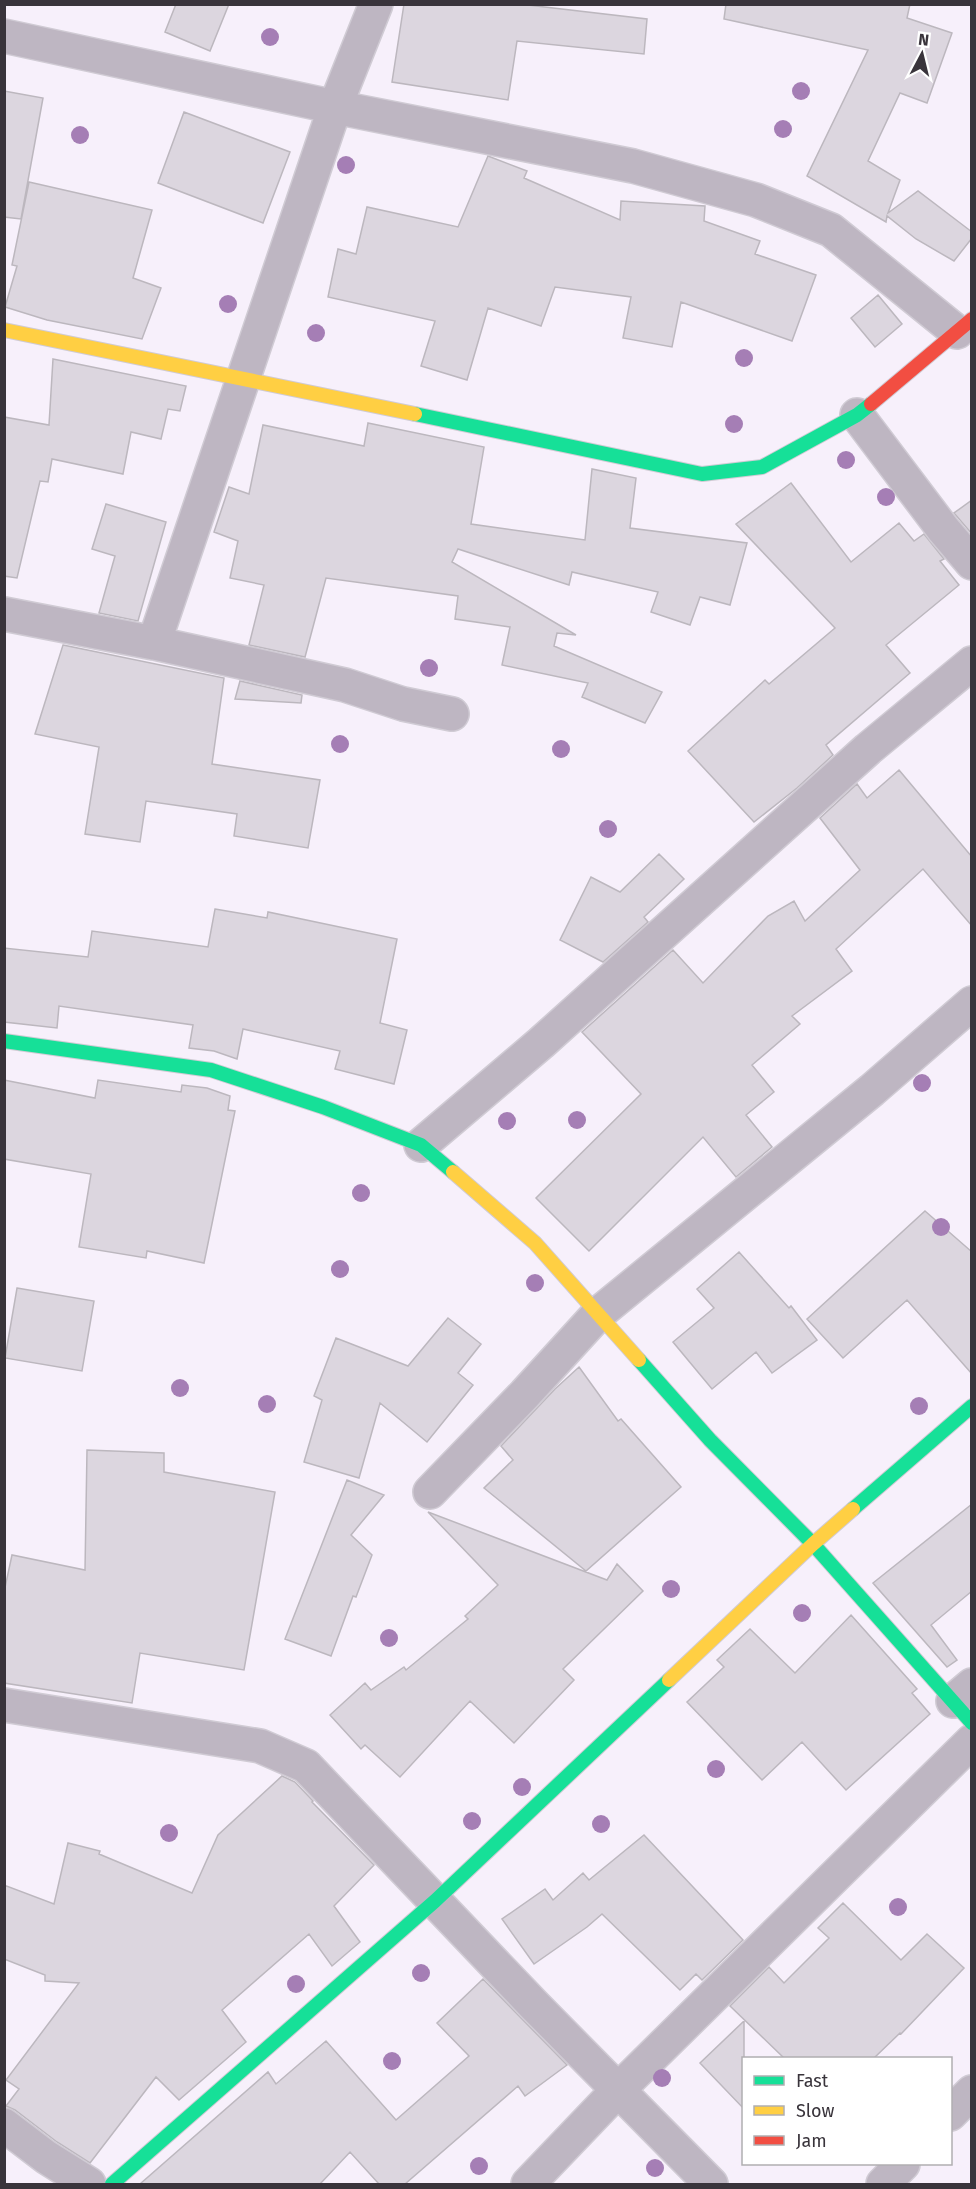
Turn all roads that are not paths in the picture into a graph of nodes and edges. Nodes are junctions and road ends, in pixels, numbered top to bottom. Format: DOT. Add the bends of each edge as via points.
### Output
graph roads {
  1 [pos="376,4"];
  2 [pos="4,36"];
  3 [pos="335,107"];
  4 [pos="964,325"];
  5 [pos="4,330"];
  6 [pos="243,377"];
  7 [pos="857,415"];
  8 [pos="972,563"];
  9 [pos="4,614"];
  10 [pos="154,643"];
  11 [pos="972,663"];
  12 [pos="452,714"];
  13 [pos="972,1003"];
  14 [pos="4,1041"];
  15 [pos="421,1145"];
  16 [pos="598,1314"];
  17 [pos="972,1406"];
  18 [pos="430,1492"];
  19 [pos="813,1544"];
  20 [pos="965,1703"];
  21 [pos="4,1705"];
  22 [pos="972,1741"];
  23 [pos="435,1901"];
  24 [pos="617,2091"];
  25 [pos="972,2092"];
  26 [pos="952,2113"];
  27 [pos="4,2125"];
  28 [pos="901,2165"];
  29 [pos="89,2184"];
  30 [pos="112,2184"];
  31 [pos="528,2184"];
  32 [pos="711,2184"];
  33 [pos="883,2184"];
  1 -- 3 [label="street"];
  2 -- 3 [label="street"];
  3 -- 4 [label="street" via="633,166 756,200 831,230"];
  3 -- 6 [label="street"];
  4 -- 7 [label="street"];
  5 -- 6 [label="street"];
  6 -- 7 [label="street" via="702,474 762,467"];
  6 -- 10 [label="street"];
  7 -- 8 [label="street"];
  9 -- 10 [label="street"];
  10 -- 12 [label="street" via="345,685 403,704"];
  11 -- 15 [label="street"];
  13 -- 16 [label="street"];
  14 -- 15 [label="street" via="211,1070"];
  15 -- 16 [label="street" via="535,1243"];
  16 -- 18 [label="street"];
  16 -- 19 [label="street" via="710,1440"];
  17 -- 19 [label="street"];
  19 -- 20 [label="street"];
  19 -- 23 [label="street"];
  21 -- 23 [label="street" via="260,1746 306,1766"];
  22 -- 24 [label="street"];
  23 -- 24 [label="street"];
  23 -- 30 [label="street"];
  24 -- 31 [label="street"];
  24 -- 32 [label="street"];
  25 -- 26 [label="street"];
  27 -- 29 [label="street"];
  28 -- 33 [label="street"];
}
